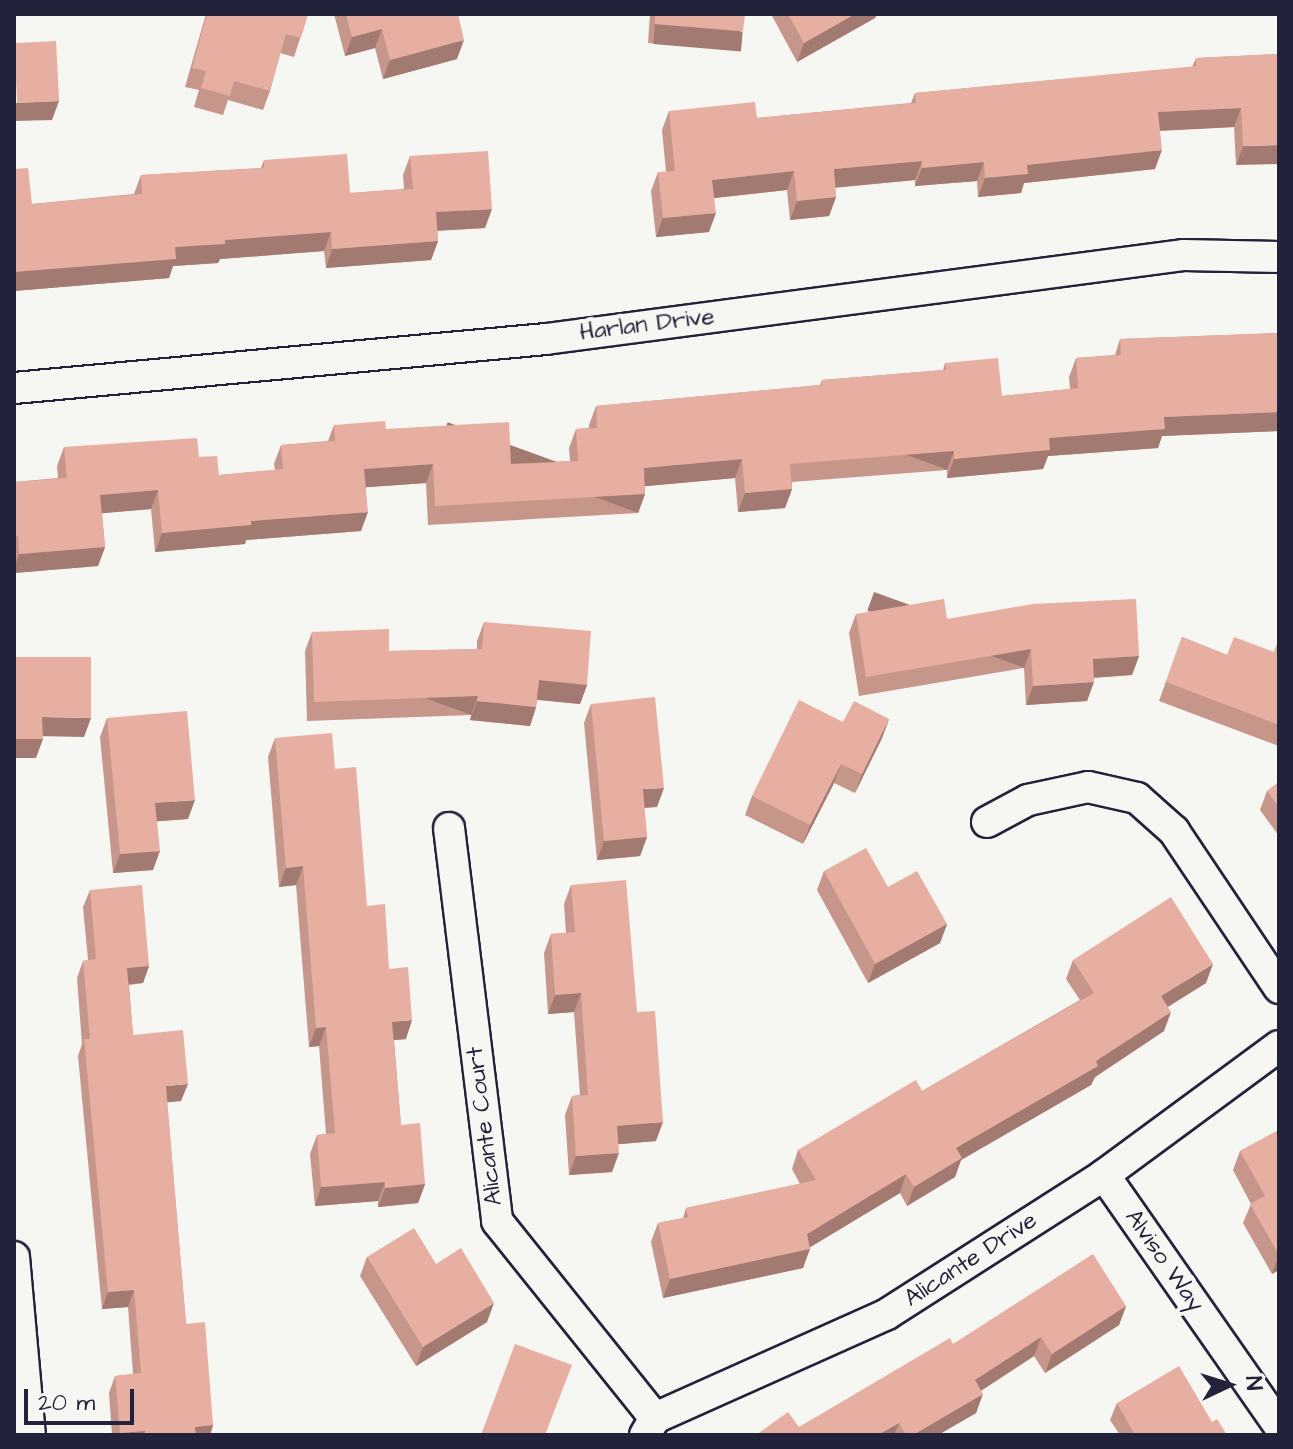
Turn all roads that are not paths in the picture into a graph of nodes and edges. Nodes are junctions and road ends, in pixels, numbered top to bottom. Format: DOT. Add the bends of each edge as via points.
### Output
graph roads {
  1 [pos="1279,257"];
  2 [pos="14,388"];
  3 [pos="987,822"];
  4 [pos="449,828"];
  5 [pos="1279,988"];
  6 [pos="1279,1046"];
  7 [pos="1104,1175"];
  8 [pos="14,1257"];
  9 [pos="650,1426"];
  10 [pos="1279,1426"];
  11 [pos="30,1435"];
  1 -- 2 [label="street, Harlan Drive" via="1184,255 546,339"];
  3 -- 5 [label="street" via="1028,800 1088,787 1137,798 1174,831"];
  4 -- 9 [label="street, Alicante Court" via="497,1221"];
  6 -- 7 [label="street, Alicante Drive"];
  7 -- 9 [label="street, Alicante Drive" via="887,1314"];
  7 -- 10 [label="street, Alviso Way"];
  8 -- 11 [label="street"];
}
